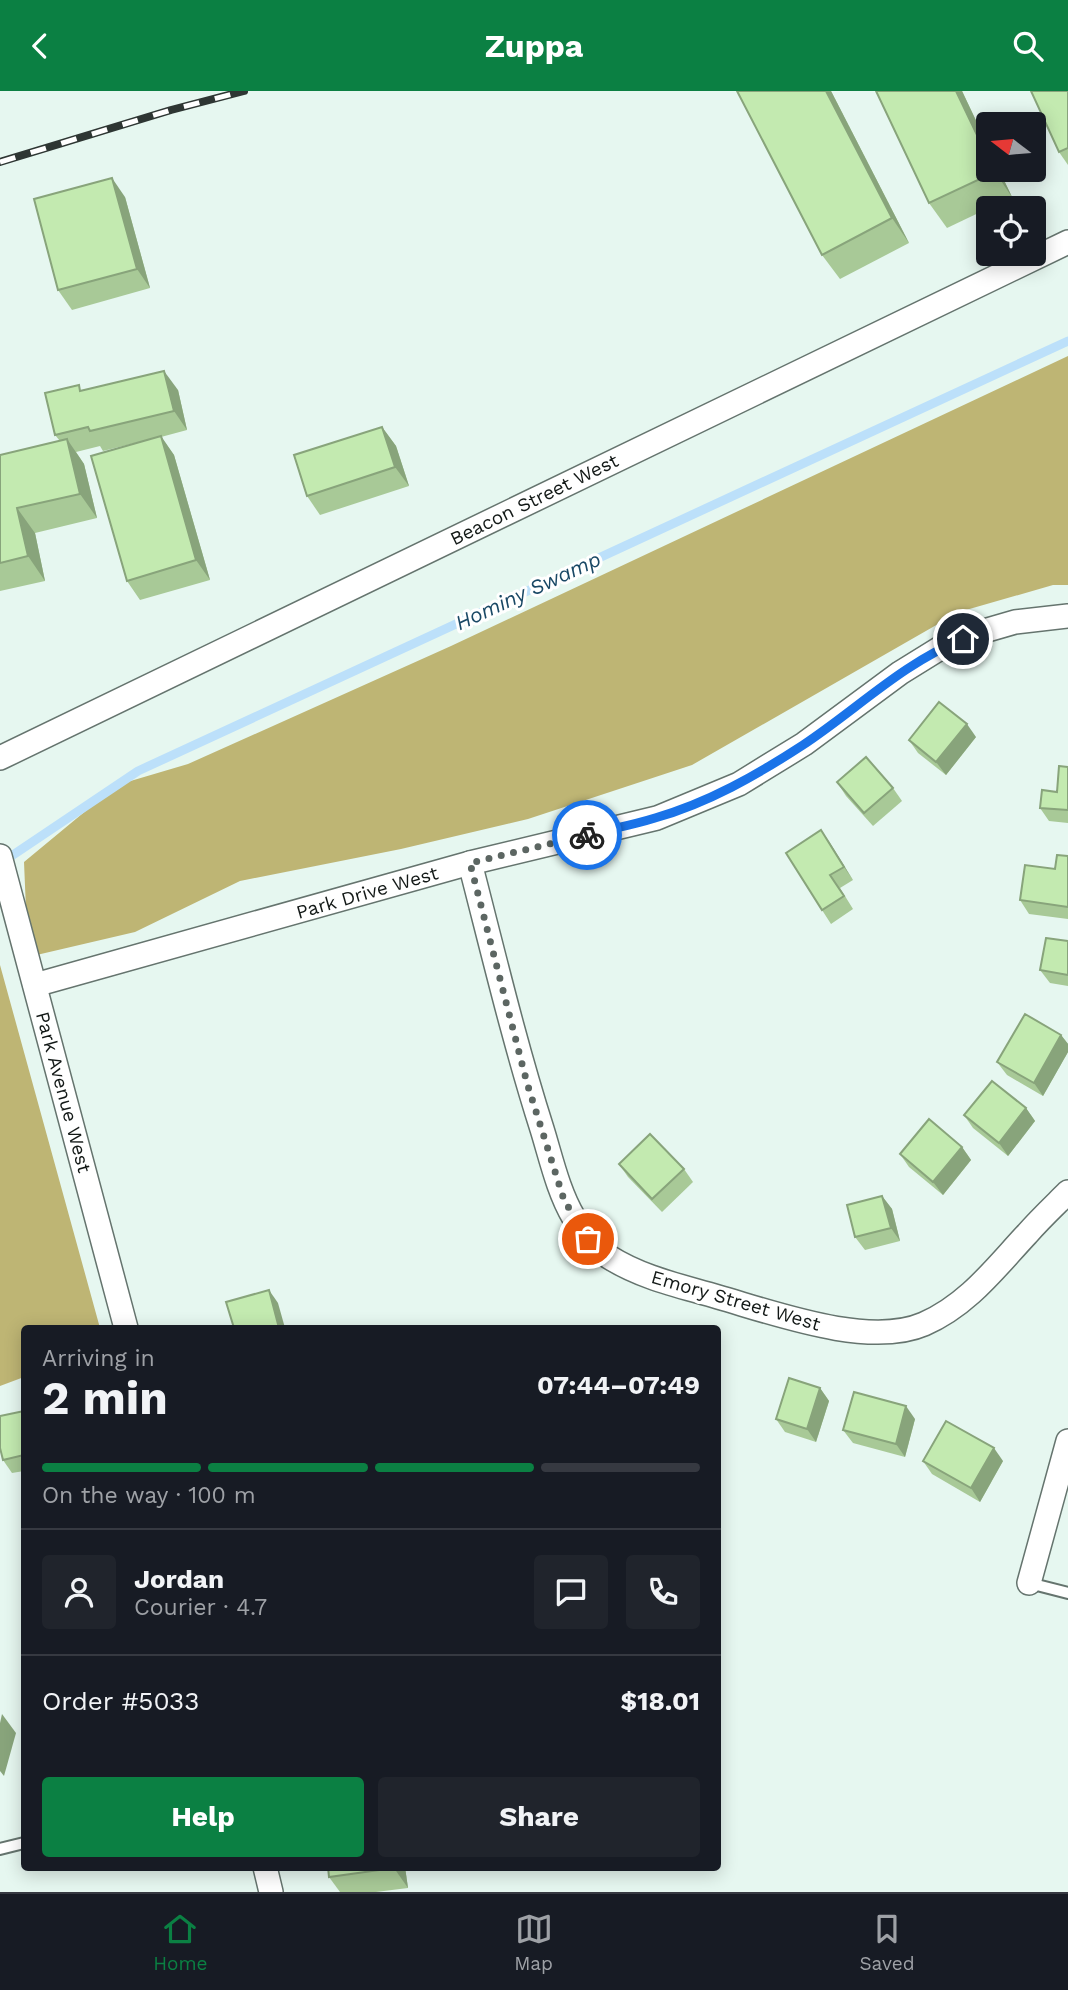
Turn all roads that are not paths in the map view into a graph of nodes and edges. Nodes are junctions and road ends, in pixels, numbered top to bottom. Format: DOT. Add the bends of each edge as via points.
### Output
graph roads {
  1 [pos="1068,242"];
  2 [pos="1068,616"];
  3 [pos="0,758"];
  4 [pos="0,856"];
  5 [pos="470,863"];
  6 [pos="36,985"];
  7 [pos="1068,1192"];
  8 [pos="125,1325"];
  9 [pos="1068,1441"];
  10 [pos="1029,1583"];
  11 [pos="1068,1593"];
  12 [pos="21,1844"];
  13 [pos="0,1849"];
  14 [pos="266,1871"];
  15 [pos="271,1892"];
  1 -- 3 [label="street, Beacon Street West"];
  2 -- 5 [label="street, Park Drive West" via="1016,622 942,647 804,744 714,796 657,818"];
  4 -- 6 [label="street, Park Avenue West"];
  5 -- 6 [label="street, Park Drive West"];
  5 -- 7 [label="street, Emory Street West" via="527,1083 564,1200 588,1239 633,1271 808,1322 900,1331 928,1322 985,1282"];
  6 -- 8 [label="street, Park Avenue West"];
  9 -- 10 [label="street"];
  10 -- 11 [label="lane"];
  12 -- 13 [label="lane"];
  14 -- 15 [label="street"];
}
